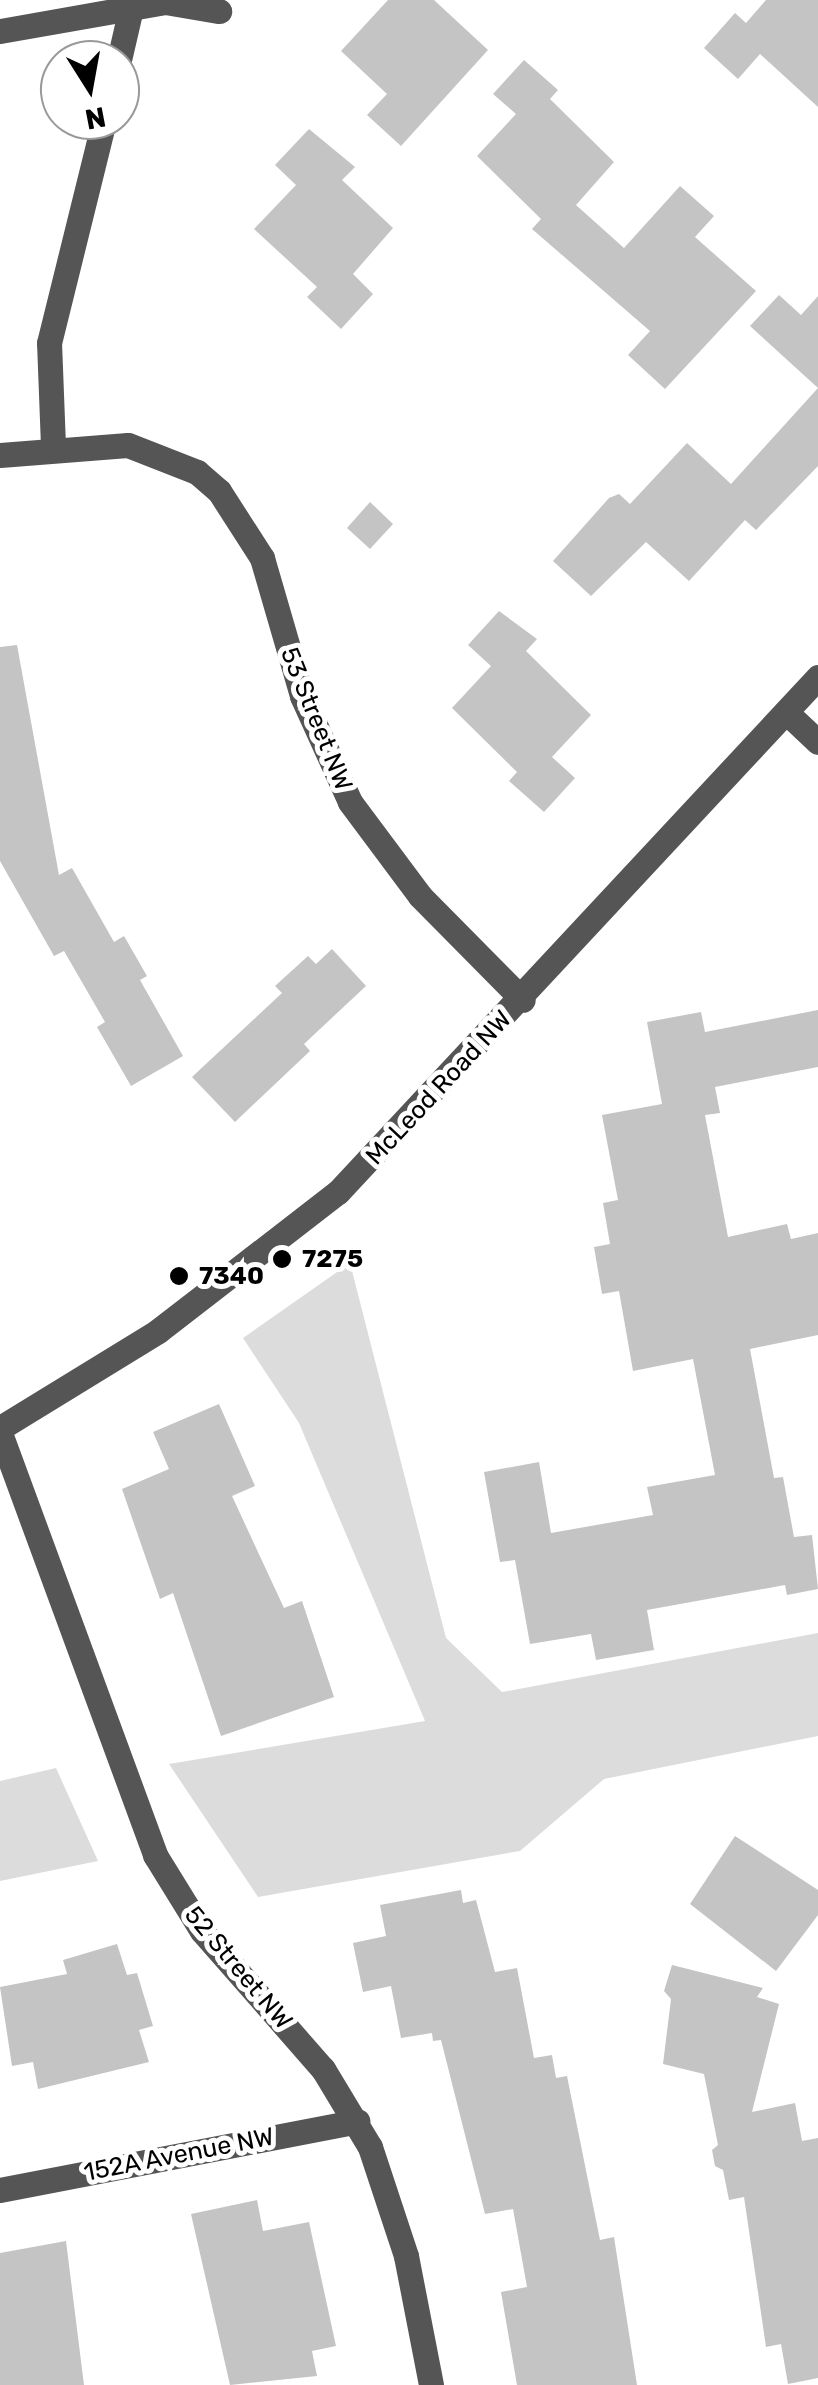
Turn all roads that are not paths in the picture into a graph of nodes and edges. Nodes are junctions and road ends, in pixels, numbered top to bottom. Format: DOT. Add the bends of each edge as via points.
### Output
graph roads {
  1 [pos="132,8"];
  2 [pos="219,11"];
  3 [pos="0,31"];
  4 [pos="123,40"];
  5 [pos="99,140"];
  6 [pos="53,446"];
  7 [pos="0,456"];
  8 [pos="818,677"];
  9 [pos="786,712"];
  10 [pos="818,742"];
  11 [pos="522,1000"];
  12 [pos="0,1430"];
  13 [pos="358,2120"];
  14 [pos="0,2190"];
  15 [pos="431,2385"];
  1 -- 2 [label="street" via="165,2"];
  1 -- 3 [label="street"];
  1 -- 4 [label="street"];
  5 -- 6 [label="street" via="49,343"];
  6 -- 7 [label="street"];
  6 -- 11 [label="street, 53 Street NW" via="128,445 197,472 237,513 262,558 302,696 350,802 420,896"];
  8 -- 9 [label="street, McLeod Road NW"];
  9 -- 10 [label="street"];
  9 -- 11 [label="street, McLeod Road NW"];
  11 -- 12 [label="street, McLeod Road NW" via="376,1156 287,1237 158,1331"];
  12 -- 13 [label="street, 52 Street NW" via="156,1855 202,1931 323,2069"];
  13 -- 14 [label="street, 152A Avenue NW"];
  13 -- 15 [label="street, 52 Street NW" via="394,2211"];
}
